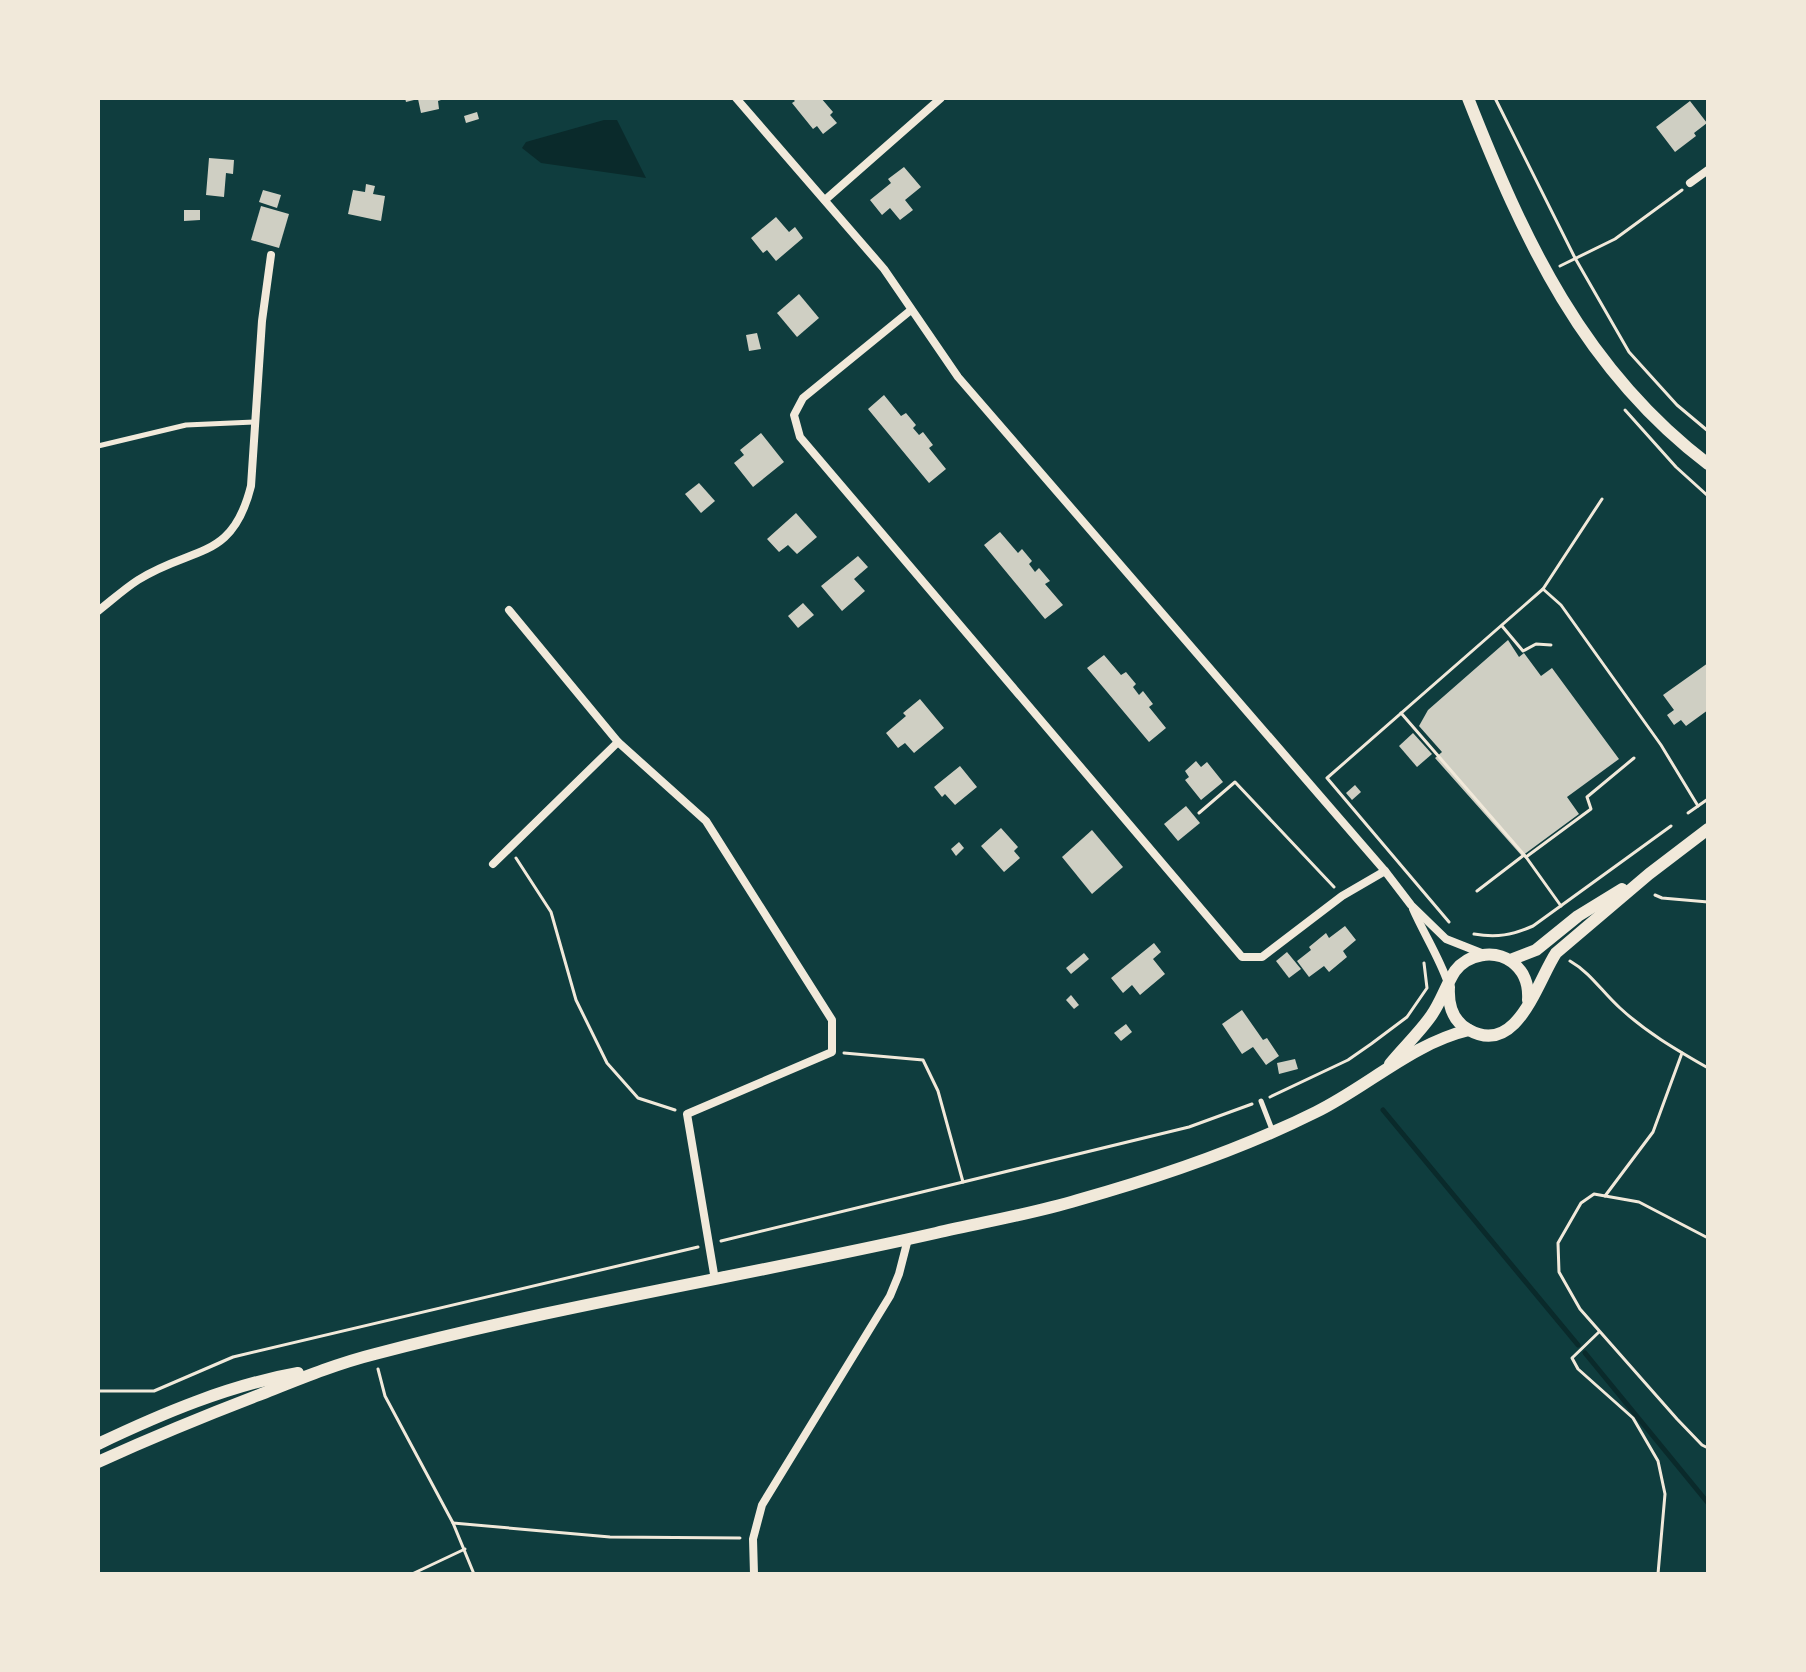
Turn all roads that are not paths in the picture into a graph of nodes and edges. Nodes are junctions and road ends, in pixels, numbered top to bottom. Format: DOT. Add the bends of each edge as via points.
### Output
graph roads {
  1 [pos="736,98"];
  2 [pos="941,98"];
  3 [pos="1468,98"];
  4 [pos="1708,170"];
  5 [pos="1690,183"];
  6 [pos="825,200"];
  7 [pos="271,255"];
  8 [pos="911,310"];
  9 [pos="255,422"];
  10 [pos="98,446"];
  11 [pos="1708,464"];
  12 [pos="509,610"];
  13 [pos="98,611"];
  14 [pos="618,742"];
  15 [pos="1708,829"];
  16 [pos="493,864"];
  17 [pos="1385,871"];
  18 [pos="1649,874"];
  19 [pos="1411,905"];
  20 [pos="1484,954"];
  21 [pos="1510,960"];
  22 [pos="1449,987"];
  23 [pos="1528,1003"];
  24 [pos="1469,1030"];
  25 [pos="1381,1074"];
  26 [pos="1261,1101"];
  27 [pos="1273,1133"];
  28 [pos="908,1239"];
  29 [pos="715,1280"];
  30 [pos="325,1369"];
  31 [pos="98,1444"];
  32 [pos="98,1462"];
  33 [pos="754,1574"];
  1 -- 6 [label="street"];
  2 -- 6 [label="street"];
  3 -- 11 [label="main road" via="1515,212 1576,321 1632,396"];
  4 -- 5 [label="street"];
  6 -- 8 [label="street"];
  7 -- 9 [label="street"];
  8 -- 17 [label="street" via="958,377"];
  8 -- 17 [label="street" via="803,398 794,415 800,437 1242,957 1262,957 1342,896"];
  9 -- 10 [label="lane" via="186,425"];
  9 -- 13 [label="street" via="251,486 236,527 221,543 138,580"];
  12 -- 14 [label="street"];
  14 -- 16 [label="street"];
  14 -- 29 [label="street" via="706,821 832,1020 832,1052 687,1114"];
  15 -- 18 [label="main road"];
  17 -- 19 [label="street"];
  18 -- 21 [label="main road" via="1578,916 1536,950"];
  18 -- 23 [label="main road" via="1556,953"];
  19 -- 20 [label="street" via="1446,939"];
  19 -- 22 [label="street"];
  20 -- 21 [label="main road"];
  20 -- 22 [label="main road" via="1456,971"];
  21 -- 23 [label="main road" via="1526,979"];
  22 -- 24 [label="main road" via="1452,1012"];
  22 -- 25 [label="main road"];
  23 -- 24 [label="main road" via="1524,1015 1505,1032"];
  24 -- 25 [label="main road" via="1432,1044"];
  25 -- 27 [label="main road"];
  26 -- 27 [label="lane"];
  27 -- 28 [label="main road" via="1128,1186"];
  28 -- 29 [label="main road"];
  28 -- 33 [label="street" via="890,1296 762,1505 753,1539"];
  29 -- 30 [label="main road"];
  30 -- 31 [label="main road" via="212,1396"];
  30 -- 32 [label="main road"];
}
